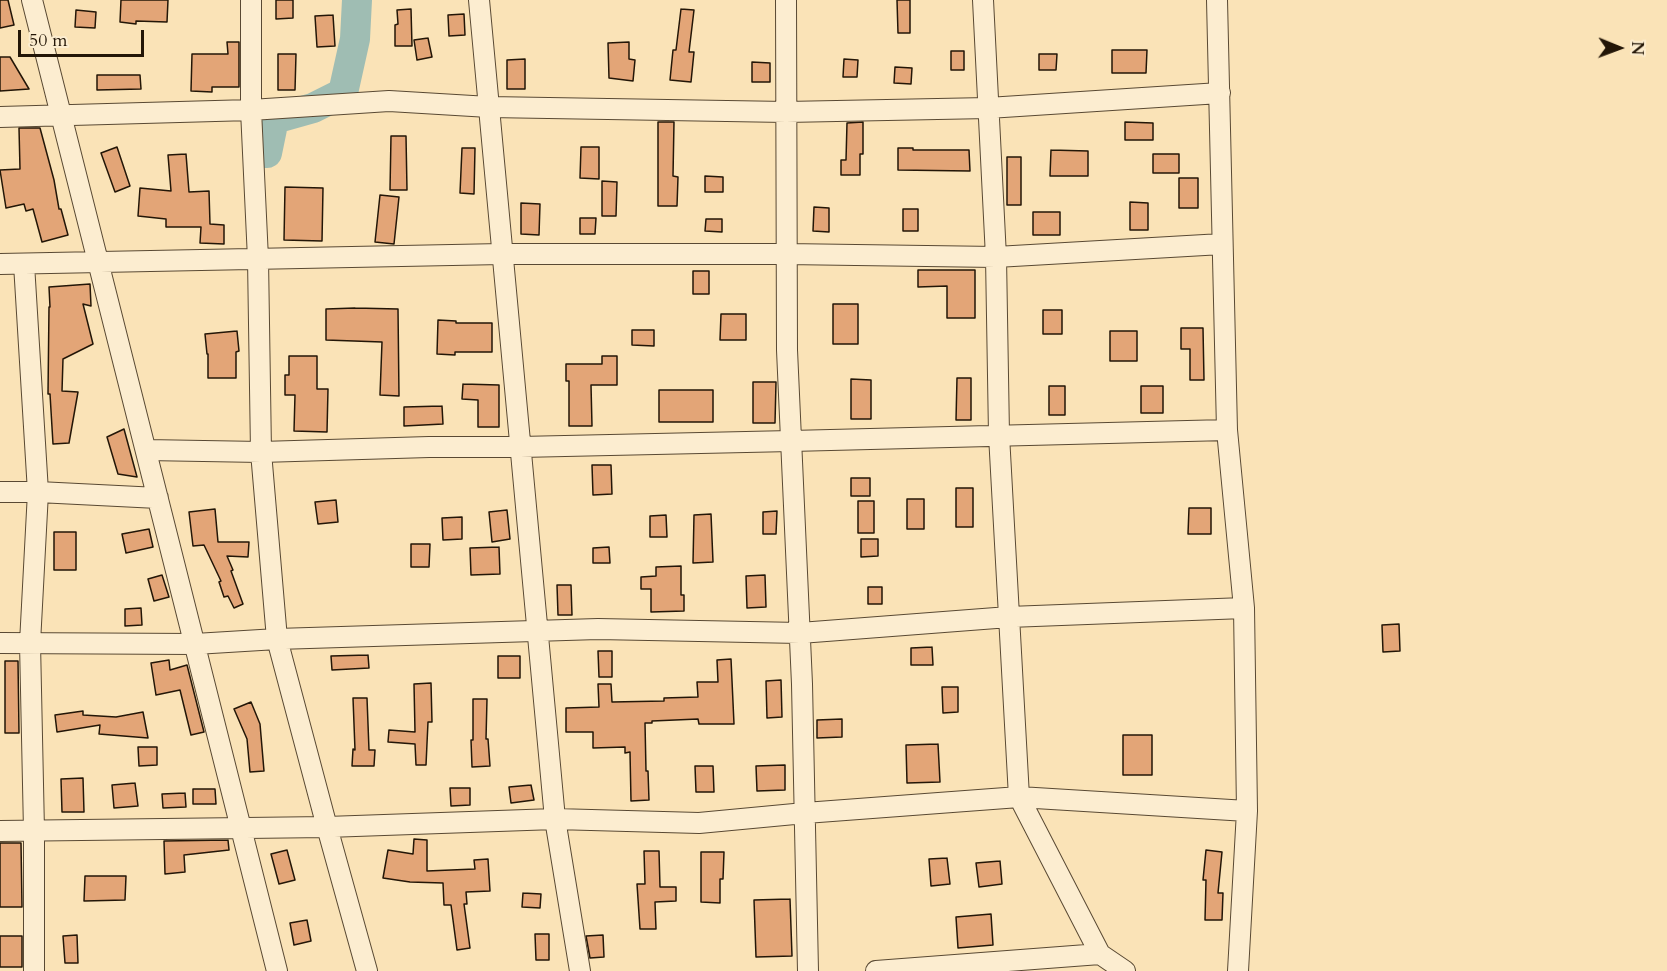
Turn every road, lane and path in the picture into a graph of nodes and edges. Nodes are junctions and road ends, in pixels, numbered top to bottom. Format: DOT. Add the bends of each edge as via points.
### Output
graph roads {
  1 [pos="32,0"];
  2 [pos="251,0"];
  3 [pos="479,0"];
  4 [pos="786,0"];
  5 [pos="983,0"];
  6 [pos="1216,0"];
  7 [pos="1220,93"];
  8 [pos="489,107"];
  9 [pos="988,108"];
  10 [pos="251,110"];
  11 [pos="786,112"];
  12 [pos="61,115"];
  13 [pos="0,117"];
  14 [pos="1222,244"];
  15 [pos="502,254"];
  16 [pos="786,254"];
  17 [pos="996,257"];
  18 [pos="258,259"];
  19 [pos="99,262"];
  20 [pos="0,264"];
  21 [pos="24,264"];
  22 [pos="1227,430"];
  23 [pos="999,435"];
  24 [pos="791,441"];
  25 [pos="520,447"];
  26 [pos="146,450"];
  27 [pos="261,452"];
  28 [pos="0,492"];
  29 [pos="38,492"];
  30 [pos="158,498"];
  31 [pos="1244,608"];
  32 [pos="1009,617"];
  33 [pos="537,631"];
  34 [pos="800,633"];
  35 [pos="277,639"];
  36 [pos="0,643"];
  37 [pos="30,643"];
  38 [pos="195,644"];
  39 [pos="1019,797"];
  40 [pos="1247,811"];
  41 [pos="805,813"];
  42 [pos="555,819"];
  43 [pos="327,827"];
  44 [pos="241,828"];
  45 [pos="0,831"];
  46 [pos="34,831"];
  47 [pos="1100,954"];
  48 [pos="34,971"];
  49 [pos="277,971"];
  50 [pos="367,971"];
  51 [pos="580,971"];
  52 [pos="808,971"];
  53 [pos="876,971"];
  54 [pos="1125,971"];
  55 [pos="1238,971"];
  1 -- 12 [label="street"];
  2 -- 10 [label="street"];
  3 -- 8 [label="street"];
  4 -- 11 [label="street"];
  5 -- 9 [label="street"];
  6 -- 7 [label="street"];
  7 -- 9 [label="street"];
  7 -- 14 [label="street"];
  8 -- 10 [label="street" via="389,101"];
  8 -- 11 [label="street"];
  8 -- 15 [label="street"];
  9 -- 11 [label="street"];
  9 -- 17 [label="street"];
  10 -- 12 [label="street"];
  10 -- 18 [label="street"];
  11 -- 16 [label="street"];
  12 -- 13 [label="street"];
  12 -- 19 [label="street"];
  14 -- 17 [label="street"];
  14 -- 22 [label="street"];
  15 -- 16 [label="street"];
  15 -- 18 [label="street"];
  15 -- 25 [label="street"];
  16 -- 17 [label="street"];
  16 -- 24 [label="street"];
  17 -- 23 [label="street"];
  18 -- 19 [label="street"];
  18 -- 27 [label="street"];
  19 -- 21 [label="street"];
  19 -- 26 [label="street"];
  20 -- 21 [label="street"];
  21 -- 29 [label="street"];
  22 -- 23 [label="street"];
  22 -- 31 [label="street"];
  23 -- 24 [label="street"];
  23 -- 32 [label="street"];
  24 -- 25 [label="street"];
  24 -- 34 [label="street"];
  25 -- 27 [label="street"];
  25 -- 33 [label="street"];
  26 -- 27 [label="street"];
  26 -- 30 [label="street"];
  27 -- 35 [label="street"];
  28 -- 29 [label="street"];
  29 -- 30 [label="street"];
  29 -- 37 [label="street"];
  30 -- 38 [label="street"];
  31 -- 32 [label="street"];
  31 -- 40 [label="street"];
  32 -- 34 [label="street"];
  32 -- 39 [label="street"];
  33 -- 34 [label="street"];
  33 -- 35 [label="street"];
  33 -- 42 [label="street"];
  34 -- 41 [label="street"];
  35 -- 38 [label="street"];
  35 -- 43 [label="street"];
  36 -- 37 [label="street"];
  37 -- 38 [label="street"];
  37 -- 46 [label="street"];
  38 -- 44 [label="street"];
  39 -- 40 [label="street"];
  39 -- 41 [label="street"];
  39 -- 47 [label="street"];
  40 -- 55 [label="street"];
  41 -- 42 [label="street" via="699,823"];
  41 -- 52 [label="street"];
  42 -- 43 [label="street"];
  42 -- 51 [label="street"];
  43 -- 44 [label="street"];
  43 -- 50 [label="street"];
  44 -- 46 [label="street"];
  44 -- 49 [label="street"];
  45 -- 46 [label="street"];
  46 -- 48 [label="street"];
  47 -- 53 [label="street"];
  47 -- 54 [label="street"];
}
